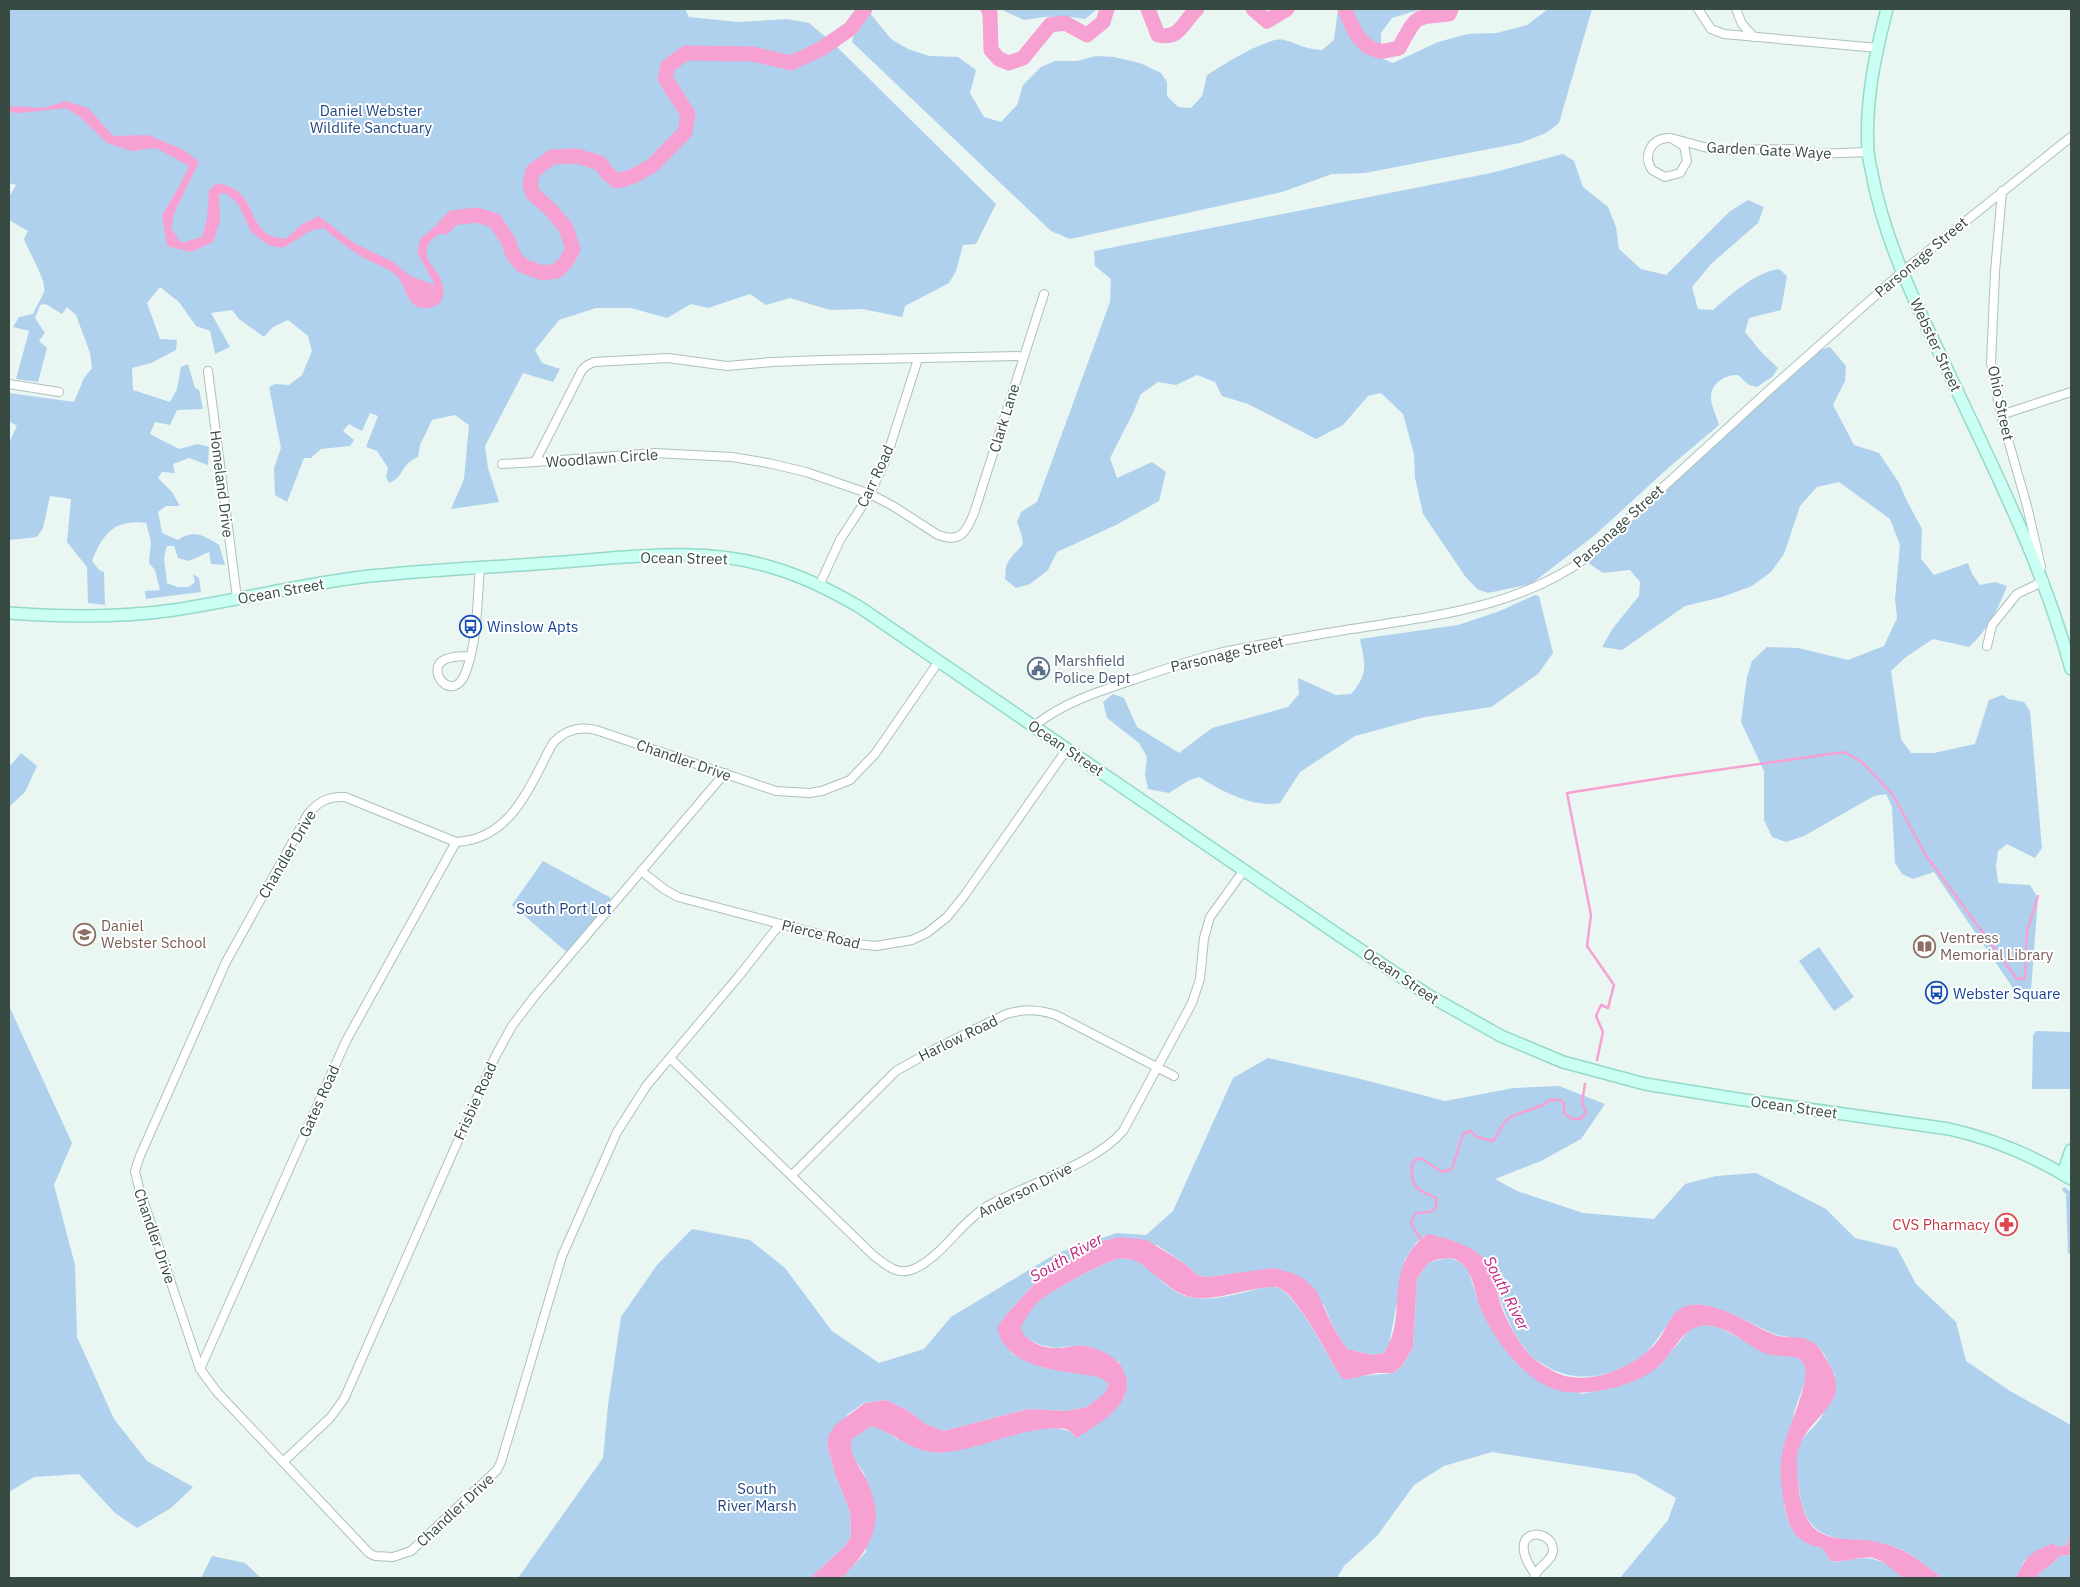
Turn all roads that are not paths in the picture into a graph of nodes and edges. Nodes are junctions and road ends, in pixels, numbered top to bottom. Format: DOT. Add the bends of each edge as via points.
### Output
graph roads {
  1 [pos="1736,9"];
  2 [pos="1887,9"];
  3 [pos="1701,11"];
  4 [pos="1754,37"];
  5 [pos="1878,48"];
  6 [pos="2071,137"];
  7 [pos="1671,138"];
  8 [pos="1868,152"];
  9 [pos="2002,191"];
  10 [pos="1902,272"];
  11 [pos="1044,294"];
  12 [pos="1023,356"];
  13 [pos="918,359"];
  14 [pos="208,371"];
  15 [pos="9,384"];
  16 [pos="59,392"];
  17 [pos="2071,392"];
  18 [pos="2001,415"];
  19 [pos="535,462"];
  20 [pos="502,464"];
  21 [pos="870,494"];
  22 [pos="958,537"];
  23 [pos="480,567"];
  24 [pos="2044,582"];
  25 [pos="819,586"];
  26 [pos="237,598"];
  27 [pos="9,613"];
  28 [pos="1988,646"];
  29 [pos="470,656"];
  30 [pos="939,662"];
  31 [pos="2071,668"];
  32 [pos="1034,726"];
  33 [pos="1067,749"];
  34 [pos="725,773"];
  35 [pos="456,842"];
  36 [pos="1244,870"];
  37 [pos="641,871"];
  38 [pos="780,924"];
  39 [pos="670,1058"];
  40 [pos="1157,1067"];
  41 [pos="1174,1076"];
  42 [pos="2071,1150"];
  43 [pos="2069,1174"];
  44 [pos="792,1176"];
  45 [pos="200,1369"];
  46 [pos="283,1462"];
  47 [pos="1534,1576"];
  1 -- 4 [label="street" via="1742,24"];
  2 -- 5 [label="main road, Webster Street"];
  3 -- 4 [label="street" via="1716,32"];
  4 -- 5 [label="street"];
  5 -- 8 [label="main road, Webster Street" via="1870,91"];
  6 -- 9 [label="street, Parsonage Street"];
  7 -- 7 [label="street" via="1660,139 1648,155 1652,170 1665,178 1680,173 1687,160 1684,146"];
  7 -- 8 [label="street, Garden Gate Waye" via="1715,150 1794,149 1816,154"];
  8 -- 10 [label="main road, Webster Street" via="1881,216"];
  9 -- 10 [label="street, Parsonage Street"];
  9 -- 18 [label="street, Ohio Street" via="1992,347"];
  10 -- 24 [label="main road, Webster Street"];
  10 -- 32 [label="street, Parsonage Street" via="1586,558 1547,583 1442,614 1222,652 1182,663 1067,705"];
  11 -- 12 [label="street, Clark Lane"];
  12 -- 13 [label="street, Woodlawn Circle"];
  12 -- 22 [label="street, Clark Lane" via="974,513 968,527"];
  13 -- 19 [label="street, Woodlawn Circle" via="822,360 727,366 668,358 594,362 582,370"];
  13 -- 21 [label="street, Carr Road" via="886,460"];
  14 -- 26 [label="street, Homeland Drive"];
  15 -- 16 [label="street"];
  17 -- 18 [label="street"];
  18 -- 24 [label="street, Ohio Street"];
  19 -- 20 [label="street"];
  19 -- 21 [label="street, Woodlawn Circle" via="656,453 732,456 806,472"];
  21 -- 22 [label="street, Woodlawn Circle" via="938,535"];
  21 -- 25 [label="street, Carr Road" via="840,540"];
  23 -- 25 [label="main road, Ocean Street" via="701,555 760,564"];
  23 -- 26 [label="main road, Ocean Street" via="353,578"];
  23 -- 29 [label="street" via="475,634"];
  24 -- 28 [label="street" via="2017,594 1992,625"];
  24 -- 31 [label="main road, Webster Street"];
  25 -- 30 [label="main road, Ocean Street" via="861,608"];
  26 -- 27 [label="main road, Ocean Street" via="173,610 128,614"];
  29 -- 29 [label="street" via="445,659 437,670 440,681 448,686 458,685"];
  30 -- 32 [label="main road, Ocean Street"];
  30 -- 34 [label="street, Chandler Drive" via="875,754 850,780 822,791 797,794 776,791"];
  32 -- 33 [label="main road, Ocean Street"];
  33 -- 36 [label="main road, Ocean Street"];
  33 -- 38 [label="street, Pierce Road" via="956,907 927,934 912,940 866,946"];
  34 -- 35 [label="street, Chandler Drive" via="596,730 580,728 559,736 523,801 510,816 484,834"];
  34 -- 37 [label="street, Frisbie Road"];
  35 -- 45 [label="street, Gates Road" via="346,1042"];
  35 -- 45 [label="street, Chandler Drive" via="350,798 321,801 302,824 226,962 135,1171"];
  36 -- 40 [label="street, Anderson Drive" via="1207,923 1192,1004"];
  36 -- 43 [label="main road, Ocean Street" via="1436,999 1540,1054 1645,1084 1949,1129 2010,1146"];
  37 -- 38 [label="street, Pierce Road" via="678,897"];
  37 -- 46 [label="street, Frisbie Road" via="512,1026 495,1057 344,1399 330,1418"];
  38 -- 39 [label="street, Chandler Drive"];
  39 -- 44 [label="street, Anderson Drive"];
  39 -- 46 [label="street, Chandler Drive" via="647,1084 617,1132 562,1256 501,1462 494,1474 412,1550 393,1558 375,1556 364,1549"];
  40 -- 41 [label="street, Harlow Road"];
  40 -- 44 [label="street, Harlow Road" via="1046,1012 1029,1010 1006,1014 896,1071"];
  40 -- 44 [label="street, Anderson Drive" via="1128,1122 1114,1141 1097,1153 985,1207 926,1263 909,1271 899,1272 879,1260"];
  42 -- 43 [label="main road"];
  45 -- 46 [label="street, Chandler Drive" via="217,1392"];
  47 -- 47 [label="street" via="1522,1546 1527,1538 1540,1534 1553,1549"];
}
